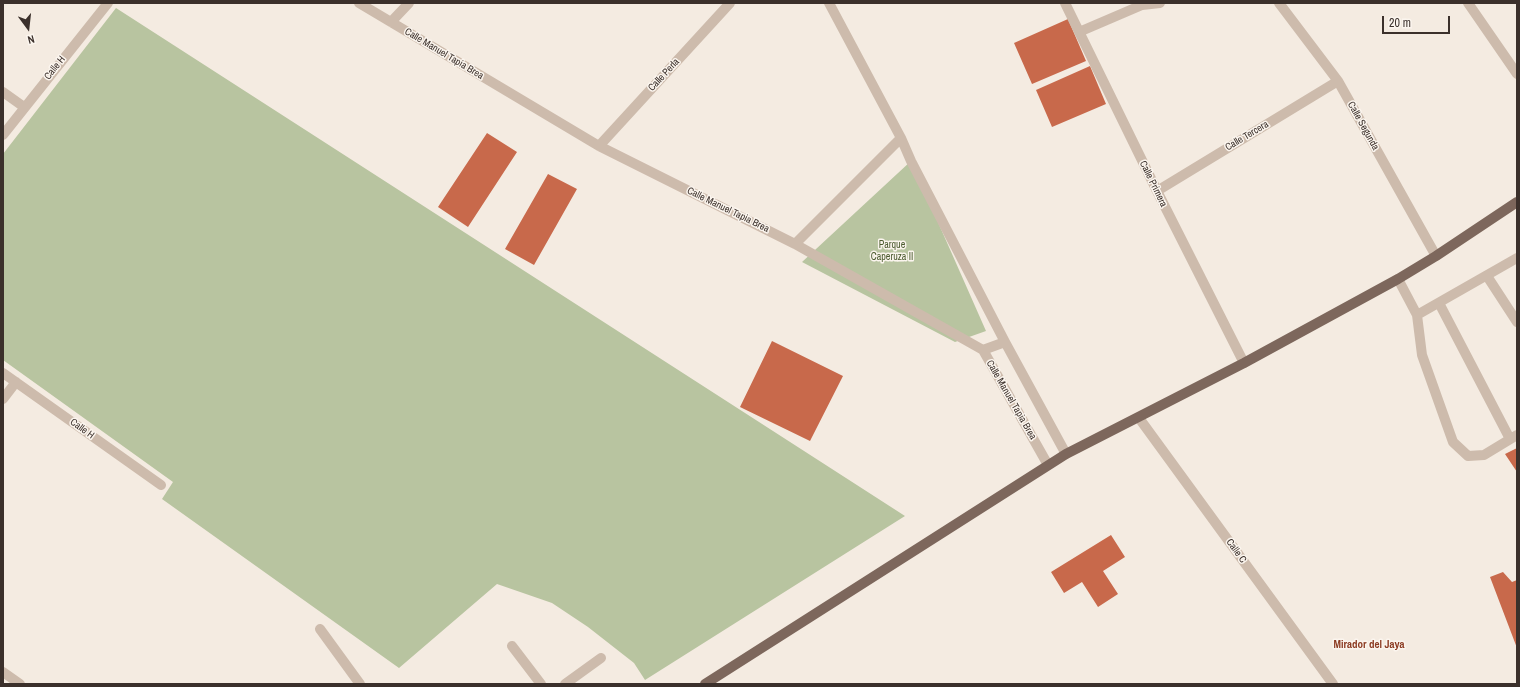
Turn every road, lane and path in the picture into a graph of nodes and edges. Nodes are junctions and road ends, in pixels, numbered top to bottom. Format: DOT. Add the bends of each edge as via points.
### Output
graph roads {
  1 [pos="108,3"];
  2 [pos="359,3"];
  3 [pos="409,3"];
  4 [pos="730,3"];
  5 [pos="829,3"];
  6 [pos="1065,3"];
  7 [pos="1160,3"];
  8 [pos="1279,3"];
  9 [pos="1468,3"];
  10 [pos="391,22"];
  11 [pos="1079,32"];
  12 [pos="1517,74"];
  13 [pos="1338,81"];
  14 [pos="3,92"];
  15 [pos="24,107"];
  16 [pos="3,134"];
  17 [pos="901,138"];
  18 [pos="599,146"];
  19 [pos="1157,191"];
  20 [pos="1517,202"];
  21 [pos="795,244"];
  22 [pos="1436,256"];
  23 [pos="1517,258"];
  24 [pos="1487,276"];
  25 [pos="1398,279"];
  26 [pos="1439,303"];
  27 [pos="1417,315"];
  28 [pos="1517,322"];
  29 [pos="1005,342"];
  30 [pos="983,350"];
  31 [pos="1244,363"];
  32 [pos="3,373"];
  33 [pos="16,382"];
  34 [pos="3,399"];
  35 [pos="1139,418"];
  36 [pos="1513,437"];
  37 [pos="1066,454"];
  38 [pos="1048,465"];
  39 [pos="160,485"];
  40 [pos="320,629"];
  41 [pos="512,646"];
  42 [pos="601,658"];
  43 [pos="3,672"];
  44 [pos="20,684"];
  45 [pos="360,684"];
  46 [pos="541,684"];
  47 [pos="565,684"];
  48 [pos="705,684"];
  49 [pos="1333,684"];
  1 -- 15 [label="street, Calle H"];
  2 -- 10 [label="street, Calle Manuel Tapia Brea"];
  3 -- 10 [label="street"];
  4 -- 18 [label="street, Calle Perla"];
  5 -- 17 [label="street"];
  6 -- 11 [label="street, Calle Primera"];
  7 -- 11 [label="street" via="1142,5"];
  8 -- 13 [label="street, Calle Segunda"];
  9 -- 12 [label="street"];
  10 -- 18 [label="street, Calle Manuel Tapia Brea"];
  11 -- 19 [label="street, Calle Primera"];
  13 -- 19 [label="street, Calle Tercera"];
  13 -- 22 [label="street, Calle Segunda"];
  14 -- 15 [label="street"];
  15 -- 16 [label="street, Calle H"];
  17 -- 21 [label="street"];
  17 -- 29 [label="street"];
  18 -- 21 [label="street, Calle Manuel Tapia Brea"];
  19 -- 31 [label="street, Calle Primera"];
  20 -- 22 [label="main road"];
  21 -- 30 [label="street, Calle Manuel Tapia Brea"];
  22 -- 25 [label="main road"];
  23 -- 24 [label="street"];
  24 -- 26 [label="street"];
  24 -- 28 [label="street"];
  25 -- 27 [label="street"];
  25 -- 31 [label="main road"];
  26 -- 27 [label="street"];
  26 -- 36 [label="street"];
  27 -- 36 [label="street" via="1422,355 1453,442 1468,456 1484,455"];
  29 -- 30 [label="street"];
  29 -- 37 [label="street"];
  30 -- 38 [label="street, Calle Manuel Tapia Brea"];
  31 -- 35 [label="main road"];
  32 -- 33 [label="street, Calle H"];
  33 -- 34 [label="street"];
  33 -- 39 [label="street, Calle H"];
  35 -- 37 [label="main road"];
  35 -- 49 [label="street, Calle C"];
  37 -- 38 [label="main road"];
  38 -- 48 [label="main road"];
  40 -- 45 [label="street"];
  41 -- 46 [label="street"];
  42 -- 47 [label="street"];
  43 -- 44 [label="street"];
}
